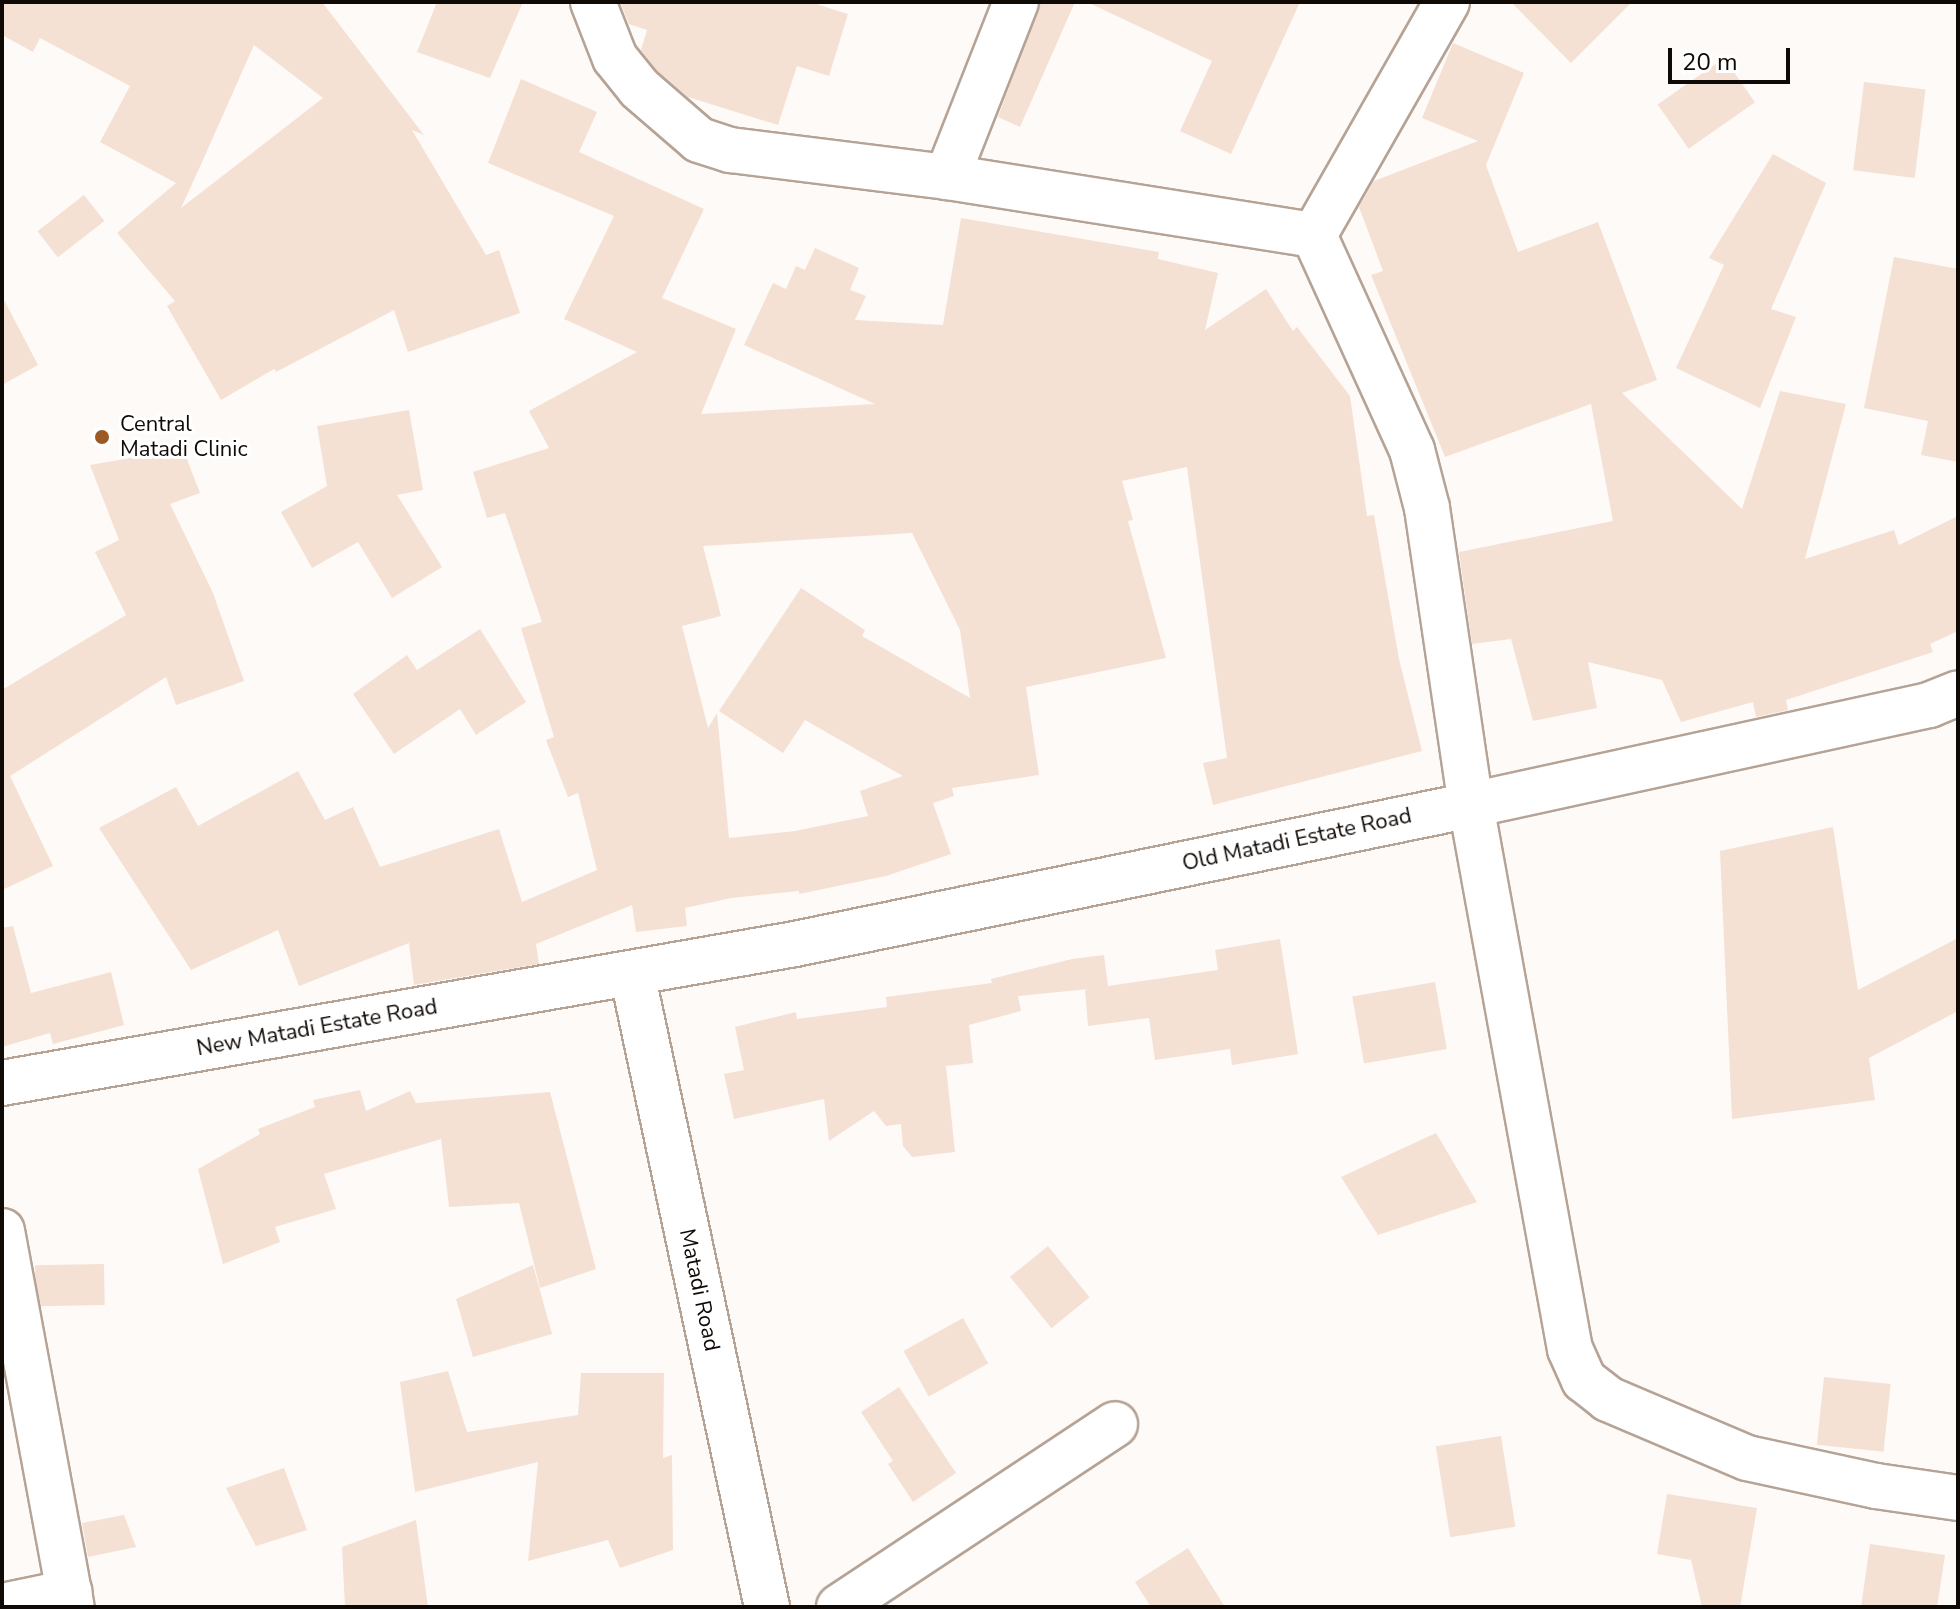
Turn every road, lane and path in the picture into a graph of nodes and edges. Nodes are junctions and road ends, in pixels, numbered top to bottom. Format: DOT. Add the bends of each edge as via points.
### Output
graph roads {
  1 [pos="593,2"];
  2 [pos="1016,2"];
  3 [pos="1447,2"];
  4 [pos="947,177"];
  5 [pos="1314,235"];
  6 [pos="1958,693"];
  7 [pos="1471,805"];
  8 [pos="632,973"];
  9 [pos="2,1083"];
  10 [pos="2,1231"];
  11 [pos="1115,1424"];
  12 [pos="1958,1498"];
  13 [pos="71,1599"];
  14 [pos="2,1606"];
  15 [pos="767,1607"];
  16 [pos="839,1607"];
  1 -- 4 [label="street" via="615,58 639,88 699,140 730,150"];
  2 -- 4 [label="street"];
  3 -- 5 [label="street"];
  4 -- 5 [label="street"];
  5 -- 7 [label="street" via="1412,450 1427,508"];
  6 -- 7 [label="street, Old Matadi Estate Road" via="1929,705"];
  7 -- 8 [label="street, Old Matadi Estate Road"];
  7 -- 12 [label="street" via="1570,1349 1584,1380 1608,1399 1747,1458"];
  8 -- 9 [label="street, New Matadi Estate Road"];
  8 -- 15 [label="street, Matadi Road"];
  10 -- 13 [label="street"];
  11 -- 16 [label="street"];
  13 -- 14 [label="street"];
}
